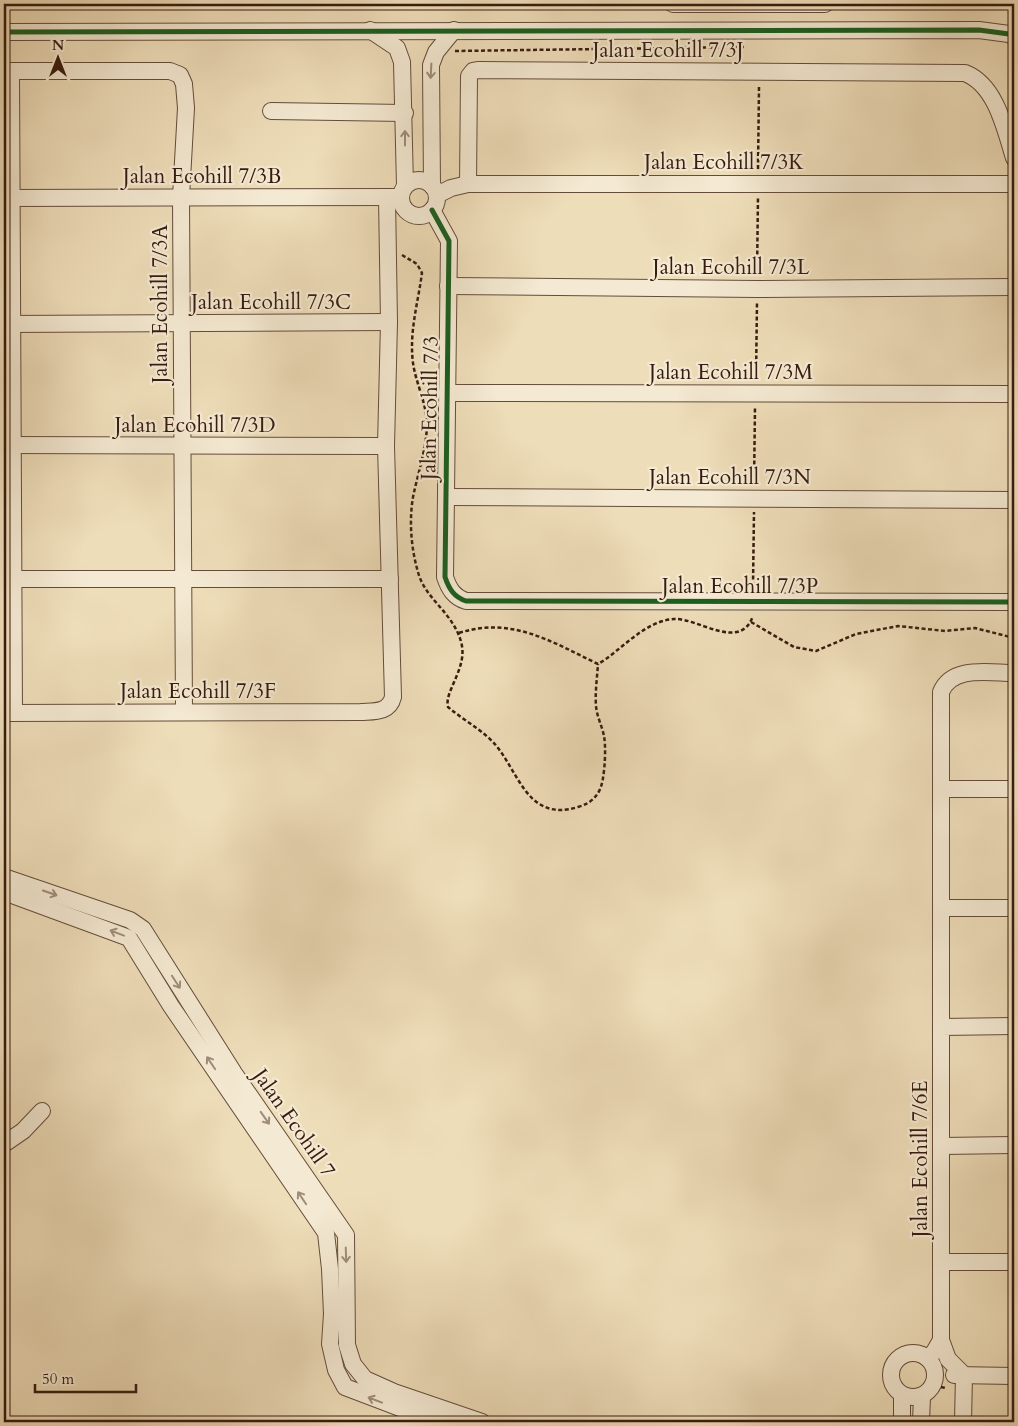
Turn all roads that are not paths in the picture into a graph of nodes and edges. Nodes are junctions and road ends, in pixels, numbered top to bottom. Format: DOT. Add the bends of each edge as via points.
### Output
graph roads {
  1 [pos="672,4"];
  2 [pos="825,4"];
  3 [pos="1014,22"];
  4 [pos="370,30"];
  5 [pos="454,30"];
  6 [pos="979,30"];
  7 [pos="4,32"];
  8 [pos="1014,37"];
  9 [pos="7,71"];
  10 [pos="271,111"];
  11 [pos="405,112"];
  12 [pos="1014,158"];
  13 [pos="468,184"];
  14 [pos="1014,184"];
  15 [pos="398,193"];
  16 [pos="434,197"];
  17 [pos="7,198"];
  18 [pos="180,198"];
  19 [pos="448,286"];
  20 [pos="1014,287"];
  21 [pos="389,322"];
  22 [pos="181,323"];
  23 [pos="8,324"];
  24 [pos="447,393"];
  25 [pos="1014,394"];
  26 [pos="8,445"];
  27 [pos="182,446"];
  28 [pos="386,446"];
  29 [pos="446,497"];
  30 [pos="1014,500"];
  31 [pos="9,579"];
  32 [pos="184,580"];
  33 [pos="390,580"];
  34 [pos="466,601"];
  35 [pos="1014,602"];
  36 [pos="1014,673"];
  37 [pos="184,711"];
  38 [pos="9,713"];
  39 [pos="940,789"];
  40 [pos="1014,789"];
  41 [pos="4,877"];
  42 [pos="4,892"];
  43 [pos="941,908"];
  44 [pos="1014,908"];
  45 [pos="1014,1026"];
  46 [pos="941,1027"];
  47 [pos="42,1111"];
  48 [pos="4,1144"];
  49 [pos="1014,1145"];
  50 [pos="940,1146"];
  51 [pos="941,1262"];
  52 [pos="1014,1262"];
  53 [pos="941,1340"];
  54 [pos="926,1358"];
  55 [pos="935,1375"];
  56 [pos="964,1375"];
  57 [pos="1014,1376"];
  58 [pos="902,1395"];
  59 [pos="928,1397"];
  60 [pos="417,1419"];
  61 [pos="437,1422"];
  62 [pos="482,1422"];
  63 [pos="902,1422"];
  64 [pos="921,1422"];
  65 [pos="963,1422"];
  1 -- 2 [label="street"];
  3 -- 6 [label="street" via="1002,28"];
  4 -- 5 [label="street"];
  4 -- 7 [label="street"];
  4 -- 11 [label="street" via="397,48 402,62"];
  5 -- 6 [label="street"];
  5 -- 16 [label="street, Jalan Ecohill 7/3, one-way" via="436,52 431,65"];
  6 -- 8 [label="street"];
  9 -- 17 [label="street"];
  9 -- 18 [label="street, Jalan Ecohill 7/3A" via="170,71 180,75 186,108"];
  10 -- 11 [label="street"];
  15 -- 11 [label="street, one-way"];
  12 -- 13 [label="street, Jalan Ecohill 7/3J" via="1000,113 977,78 964,73 473,71 469,76"];
  13 -- 14 [label="street, Jalan Ecohill 7/3K"];
  13 -- 16 [label="street, Jalan Ecohill 7/3K" via="450,188"];
  15 -- 16 [label="street" via="419,180"];
  15 -- 16 [label="street" via="403,207 412,214 423,215"];
  15 -- 18 [label="street, Jalan Ecohill 7/3B"];
  15 -- 21 [label="street"];
  16 -- 19 [label="street, Jalan Ecohill 7/3" via="449,241"];
  17 -- 18 [label="street, Jalan Ecohill 7/3B"];
  17 -- 23 [label="street"];
  18 -- 22 [label="street, Jalan Ecohill 7/3A"];
  19 -- 20 [label="street, Jalan Ecohill 7/3L"];
  19 -- 24 [label="street, Jalan Ecohill 7/3"];
  21 -- 22 [label="street, Jalan Ecohill 7/3C"];
  21 -- 28 [label="street"];
  22 -- 23 [label="street, Jalan Ecohill 7/3C"];
  22 -- 27 [label="street, Jalan Ecohill 7/3A"];
  23 -- 26 [label="street"];
  24 -- 25 [label="street, Jalan Ecohill 7/3M"];
  24 -- 29 [label="street, Jalan Ecohill 7/3"];
  26 -- 27 [label="street, Jalan Ecohill 7/3D"];
  26 -- 31 [label="street"];
  27 -- 28 [label="street, Jalan Ecohill 7/3D"];
  27 -- 32 [label="street, Jalan Ecohill 7/3A"];
  28 -- 33 [label="street"];
  29 -- 30 [label="street, Jalan Ecohill 7/3N"];
  29 -- 34 [label="street, Jalan Ecohill 7/3" via="445,577 454,594"];
  31 -- 32 [label="street"];
  31 -- 38 [label="street"];
  32 -- 33 [label="street"];
  32 -- 37 [label="street, Jalan Ecohill 7/3A"];
  33 -- 37 [label="street, Jalan Ecohill 7/3F" via="393,697 387,709 361,712"];
  34 -- 35 [label="street, Jalan Ecohill 7/3P"];
  36 -- 39 [label="street, Jalan Ecohill 7/6E" via="957,674 945,682 940,692"];
  37 -- 38 [label="street, Jalan Ecohill 7/3F"];
  39 -- 40 [label="street"];
  39 -- 43 [label="street, Jalan Ecohill 7/6E"];
  41 -- 62 [label="street, Jalan Ecohill 7, one-way" via="130,920 143,929 234,1073 346,1235 347,1346 353,1364 365,1379"];
  60 -- 42 [label="street, one-way" via="345,1387 336,1370 330,1344 332,1314 326,1233 171,1006 129,938"];
  43 -- 44 [label="street"];
  43 -- 46 [label="street, Jalan Ecohill 7/6E"];
  45 -- 46 [label="street"];
  46 -- 50 [label="street, Jalan Ecohill 7/6E"];
  47 -- 48 [label="street" via="23,1131"];
  49 -- 50 [label="street"];
  50 -- 51 [label="street, Jalan Ecohill 7/6E"];
  51 -- 52 [label="street"];
  51 -- 53 [label="street, Jalan Ecohill 7/6E"];
  53 -- 54 [label="street"];
  53 -- 56 [label="street" via="948,1359"];
  54 -- 55 [label="street"];
  54 -- 58 [label="street" via="910,1353 893,1365 890,1372 892,1385"];
  55 -- 56 [label="street"];
  55 -- 59 [label="street"];
  56 -- 57 [label="street"];
  56 -- 65 [label="street"];
  58 -- 59 [label="street"];
  58 -- 63 [label="street"];
  59 -- 64 [label="street"];
  60 -- 61 [label="street"];
}
